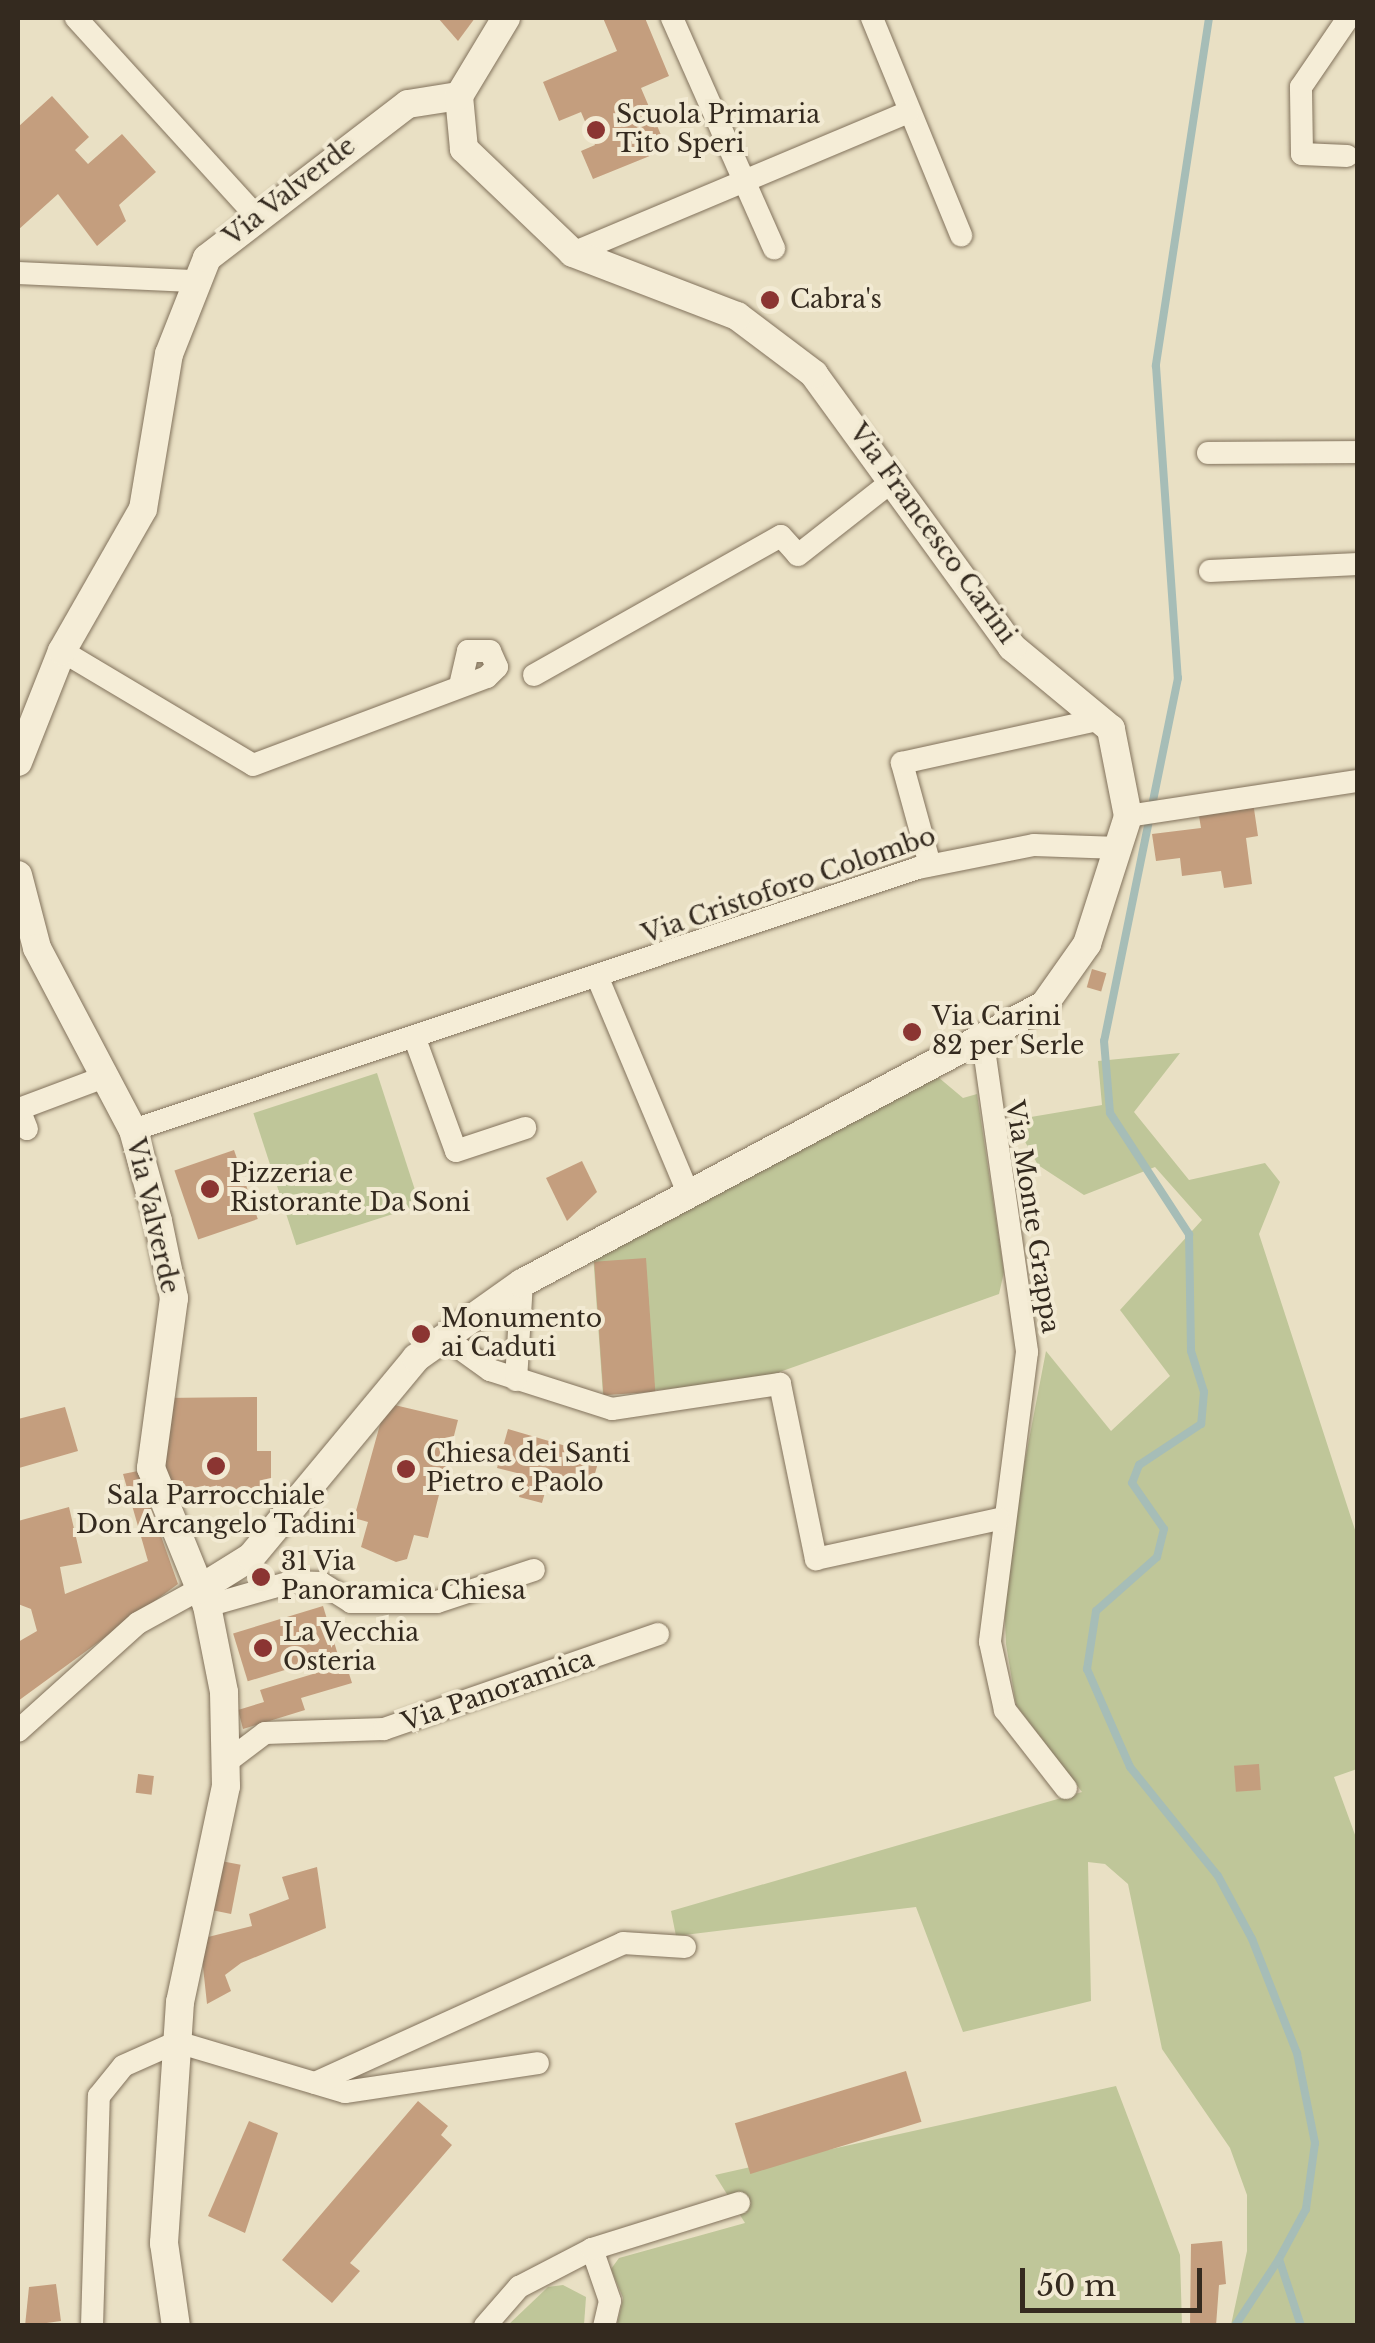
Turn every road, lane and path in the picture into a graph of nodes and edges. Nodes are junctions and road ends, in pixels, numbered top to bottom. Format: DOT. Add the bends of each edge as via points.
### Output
graph roads {
  1 [pos="76,18"];
  2 [pos="506,18"];
  3 [pos="672,18"];
  4 [pos="872,18"];
  5 [pos="1348,18"];
  6 [pos="459,96"];
  7 [pos="908,112"];
  8 [pos="1346,156"];
  9 [pos="744,180"];
  10 [pos="255,216"];
  11 [pos="961,235"];
  12 [pos="774,248"];
  13 [pos="572,253"];
  14 [pos="18,273"];
  15 [pos="192,281"];
  16 [pos="1358,452"];
  17 [pos="1208,453"];
  18 [pos="894,479"];
  19 [pos="1358,564"];
  20 [pos="1210,571"];
  21 [pos="62,650"];
  22 [pos="534,675"];
  23 [pos="460,686"];
  24 [pos="1102,719"];
  25 [pos="18,762"];
  26 [pos="1358,781"];
  27 [pos="1132,815"];
  28 [pos="1119,848"];
  29 [pos="930,865"];
  30 [pos="18,874"];
  31 [pos="27,952"];
  32 [pos="599,981"];
  33 [pos="415,1038"];
  34 [pos="983,1042"];
  35 [pos="107,1076"];
  36 [pos="525,1128"];
  37 [pos="27,1129"];
  38 [pos="132,1130"];
  39 [pos="689,1194"];
  40 [pos="522,1283"];
  41 [pos="444,1337"];
  42 [pos="516,1380"];
  43 [pos="999,1518"];
  44 [pos="534,1570"];
  45 [pos="205,1606"];
  46 [pos="658,1634"];
  47 [pos="18,1731"];
  48 [pos="224,1764"];
  49 [pos="1066,1788"];
  50 [pos="685,1947"];
  51 [pos="177,2042"];
  52 [pos="538,2063"];
  53 [pos="316,2084"];
  54 [pos="739,2203"];
  55 [pos="592,2249"];
  56 [pos="92,2326"];
  57 [pos="176,2326"];
  58 [pos="485,2326"];
  59 [pos="604,2326"];
  1 -- 10 [label="street"];
  2 -- 6 [label="street"];
  3 -- 9 [label="street"];
  4 -- 7 [label="street"];
  5 -- 8 [label="street" via="1301,87 1302,154"];
  6 -- 10 [label="street, Via Valverde" via="408,104"];
  6 -- 13 [label="street, Via Francesco Carini" via="464,150"];
  7 -- 9 [label="street"];
  7 -- 11 [label="street"];
  9 -- 12 [label="street"];
  9 -- 13 [label="street"];
  10 -- 15 [label="street, Via Valverde"];
  13 -- 18 [label="street, Via Francesco Carini" via="738,316 784,343"];
  14 -- 15 [label="street"];
  15 -- 21 [label="street, Via Valverde" via="169,354 153,482"];
  16 -- 17 [label="street"];
  18 -- 22 [label="street" via="798,555 780,536"];
  18 -- 24 [label="street, Via Francesco Carini" via="1012,647"];
  19 -- 20 [label="street"];
  21 -- 23 [label="street" via="253,764"];
  21 -- 25 [label="street, Via Valverde"];
  24 -- 27 [label="street, Via Francesco Carini" via="1121,754"];
  24 -- 29 [label="street" via="902,763"];
  26 -- 27 [label="street"];
  27 -- 28 [label="street, Via Francesco Carini"];
  28 -- 29 [label="street, Via Cristoforo Colombo" via="1034,845"];
  28 -- 34 [label="street, Via Francesco Carini" via="1075,968 1024,1020"];
  29 -- 32 [label="street, Via Cristoforo Colombo"];
  30 -- 31 [label="street, Via Valverde"];
  31 -- 35 [label="street, Via Valverde"];
  32 -- 33 [label="street, Via Cristoforo Colombo"];
  32 -- 39 [label="street"];
  33 -- 36 [label="street" via="456,1151"];
  33 -- 38 [label="street, Via Cristoforo Colombo"];
  34 -- 39 [label="street, Via Francesco Carini"];
  34 -- 43 [label="street, Via Monte Grappa" via="1027,1352"];
  35 -- 37 [label="street" via="19,1109"];
  35 -- 38 [label="street, Via Valverde"];
  38 -- 45 [label="street, Via Valverde" via="174,1298 151,1468"];
  39 -- 40 [label="street, Via Francesco Carini"];
  40 -- 41 [label="street, Via Francesco Carini"];
  40 -- 42 [label="street"];
  41 -- 42 [label="street"];
  41 -- 45 [label="street, Via Francesco Carini" via="384,1390"];
  42 -- 43 [label="street" via="612,1409 780,1384 816,1559"];
  43 -- 49 [label="street, Via Monte Grappa" via="990,1642 1005,1710"];
  44 -- 45 [label="street" via="438,1602 351,1602 321,1582 291,1582"];
  45 -- 47 [label="street" via="138,1623"];
  45 -- 48 [label="street"];
  46 -- 48 [label="street, Via Panoramica" via="384,1729 266,1733"];
  48 -- 51 [label="street"];
  50 -- 53 [label="street" via="623,1943"];
  51 -- 53 [label="street"];
  51 -- 56 [label="street" via="123,2066 99,2096"];
  51 -- 57 [label="street" via="164,2243"];
  52 -- 53 [label="street" via="345,2092"];
  54 -- 55 [label="street"];
  55 -- 58 [label="street" via="519,2286"];
  55 -- 59 [label="street" via="610,2301"];
}
